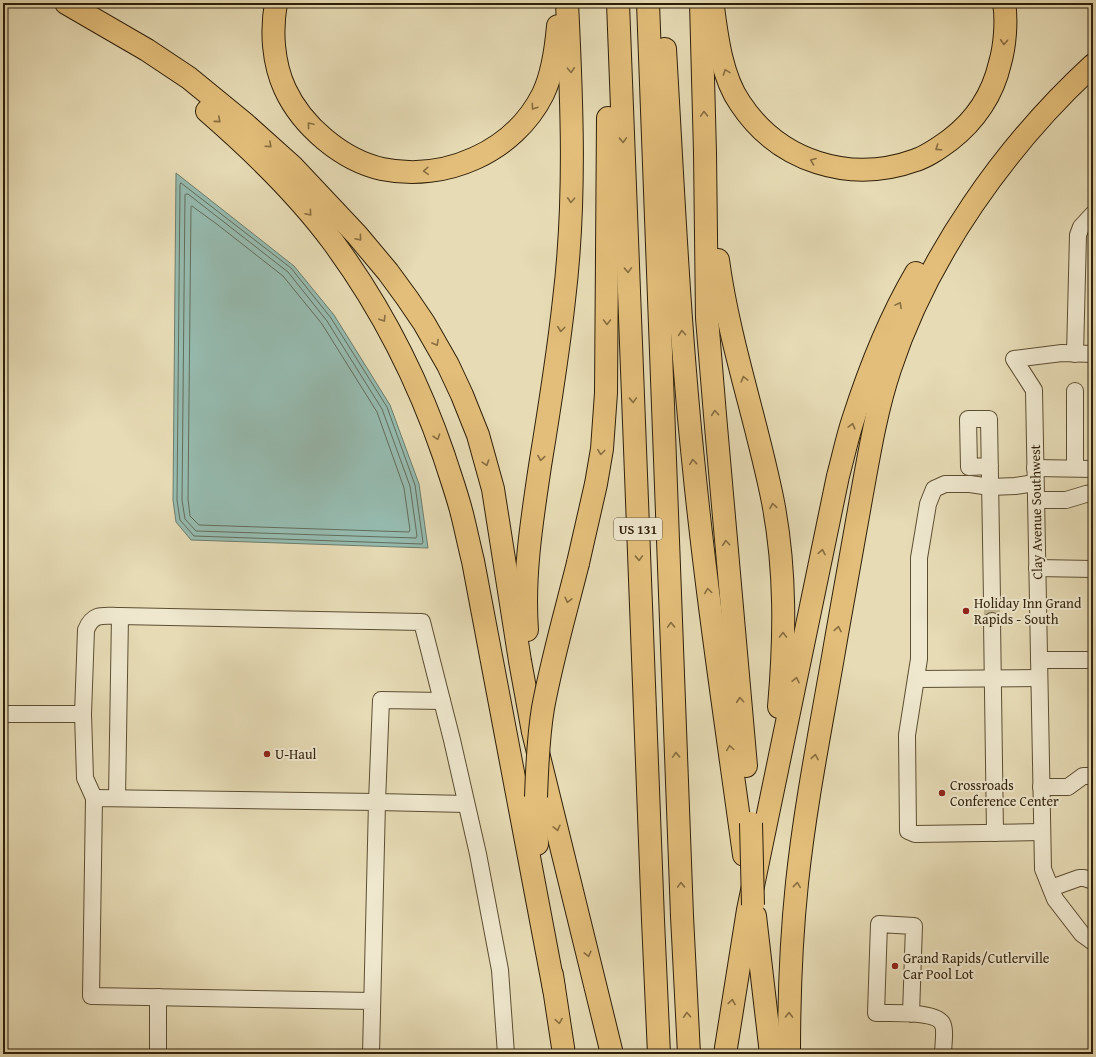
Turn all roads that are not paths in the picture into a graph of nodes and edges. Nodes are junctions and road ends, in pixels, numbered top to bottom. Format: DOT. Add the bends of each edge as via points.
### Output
graph roads {
  1 [pos="66,3"];
  2 [pos="276,3"];
  3 [pos="559,3"];
  4 [pos="568,3"];
  5 [pos="611,3"];
  6 [pos="618,3"];
  7 [pos="648,3"];
  8 [pos="662,3"];
  9 [pos="701,3"];
  10 [pos="713,3"];
  11 [pos="1004,3"];
  12 [pos="113,32"];
  13 [pos="1093,65"];
  14 [pos="1071,86"];
  15 [pos="705,153"];
  16 [pos="1093,214"];
  17 [pos="1075,354"];
  18 [pos="1093,354"];
  19 [pos="1075,391"];
  20 [pos="990,466"];
  21 [pos="1075,468"];
  22 [pos="1093,469"];
  23 [pos="1035,475"];
  24 [pos="990,487"];
  25 [pos="1093,493"];
  26 [pos="1036,500"];
  27 [pos="1037,568"];
  28 [pos="1093,569"];
  29 [pos="992,599"];
  30 [pos="120,616"];
  31 [pos="992,622"];
  32 [pos="1039,660"];
  33 [pos="1093,660"];
  34 [pos="993,678"];
  35 [pos="1039,678"];
  36 [pos="916,679"];
  37 [pos="442,701"];
  38 [pos="3,714"];
  39 [pos="83,714"];
  40 [pos="1093,776"];
  41 [pos="1041,787"];
  42 [pos="541,793"];
  43 [pos="94,798"];
  44 [pos="117,798"];
  45 [pos="377,802"];
  46 [pos="466,804"];
  47 [pos="1042,832"];
  48 [pos="995,833"];
  49 [pos="1093,881"];
  50 [pos="1051,888"];
  51 [pos="751,907"];
  52 [pos="1093,942"];
  53 [pos="554,989"];
  54 [pos="158,997"];
  55 [pos="372,1001"];
  56 [pos="910,1014"];
  57 [pos="158,1054"];
  58 [pos="371,1054"];
  59 [pos="506,1054"];
  60 [pos="564,1054"];
  61 [pos="612,1054"];
  62 [pos="659,1054"];
  63 [pos="689,1054"];
  64 [pos="725,1054"];
  65 [pos="772,1054"];
  66 [pos="789,1054"];
  67 [pos="943,1054"];
  1 -- 12 [label="highway"];
  3 -- 2 [label="highway, one-way" via="557,40 549,79 543,94 522,124 507,138 470,161 452,168 415,172 382,169 354,158 327,142 313,129 285,89 280,72 273,33"];
  4 -- 42 [label="highway, one-way" via="573,156 565,299 531,528 527,592 527,624"];
  5 -- 42 [label="highway, one-way, bridge" via="606,393 602,449 543,710 537,764"];
  6 -- 62 [label="highway, US 131, one-way"];
  63 -- 7 [label="highway, US 131, one-way"];
  51 -- 8 [label="highway, one-way, bridge" via="702,548 693,458 680,304"];
  15 -- 9 [label="highway, one-way"];
  11 -- 10 [label="highway, one-way" via="1005,24 1000,66 988,97 976,115 959,133 917,160 894,167 869,170 841,169 816,163 770,138 753,121 739,102 722,60"];
  12 -- 42 [label="highway, one-way" via="147,50 189,78 293,167 352,229 388,272 448,365 478,435 493,488"];
  12 -- 53 [label="highway, one-way" via="234,134 309,212 358,280 387,326 412,375 432,422 462,513"];
  13 -- 14 [label="highway"];
  51 -- 14 [label="highway, one-way" via="838,476 853,420 871,369 894,315 914,277 959,204 1019,132"];
  66 -- 14 [label="highway, one-way" via="792,946 805,821 871,443 890,370 929,276 957,229 987,184"];
  51 -- 15 [label="highway, one-way, bridge" via="751,822 707,318"];
  51 -- 15 [label="highway, one-way" via="767,775 779,708 784,605 780,549 773,503 722,289"];
  16 -- 17 [label="street" via="1080,227 1078,235"];
  17 -- 18 [label="street"];
  17 -- 23 [label="street, Clay Avenue Southwest" via="1062,353 1014,359 1034,390"];
  19 -- 21 [label="street"];
  20 -- 24 [label="street"];
  21 -- 22 [label="street"];
  21 -- 23 [label="street"];
  23 -- 24 [label="street" via="1015,486"];
  23 -- 26 [label="street, Clay Avenue Southwest"];
  24 -- 29 [label="street"];
  24 -- 36 [label="street" via="945,484 934,489 928,504 919,558 919,659"];
  25 -- 26 [label="street" via="1066,500"];
  26 -- 27 [label="street, Clay Avenue Southwest"];
  27 -- 28 [label="street"];
  27 -- 32 [label="street, Clay Avenue Southwest"];
  30 -- 37 [label="street" via="422,622"];
  30 -- 39 [label="street" via="98,616 89,622 86,630"];
  30 -- 44 [label="street"];
  31 -- 34 [label="street"];
  32 -- 33 [label="street"];
  32 -- 35 [label="street, Clay Avenue Southwest"];
  34 -- 35 [label="street"];
  34 -- 36 [label="street"];
  34 -- 48 [label="street"];
  35 -- 41 [label="street, Clay Avenue Southwest"];
  36 -- 48 [label="street" via="907,735 908,831 915,834"];
  37 -- 45 [label="street" via="381,700"];
  37 -- 46 [label="street"];
  38 -- 39 [label="street"];
  39 -- 43 [label="street" via="85,778"];
  40 -- 41 [label="street" via="1083,776 1068,787"];
  41 -- 47 [label="street, Clay Avenue Southwest"];
  42 -- 53 [label="highway" via="539,878"];
  42 -- 61 [label="highway, one-way"];
  43 -- 44 [label="street"];
  43 -- 54 [label="street" via="91,996"];
  44 -- 45 [label="street"];
  45 -- 46 [label="street"];
  45 -- 55 [label="street"];
  46 -- 59 [label="street" via="500,970"];
  47 -- 48 [label="street"];
  47 -- 50 [label="street, Clay Avenue Southwest" via="1044,869"];
  49 -- 50 [label="street" via="1079,878"];
  50 -- 52 [label="street, Clay Avenue Southwest" via="1056,899 1082,934"];
  64 -- 51 [label="highway, one-way"];
  51 -- 65 [label="highway"];
  53 -- 60 [label="highway, one-way"];
  54 -- 55 [label="street"];
  54 -- 57 [label="street"];
  55 -- 58 [label="street"];
  56 -- 56 [label="street" via="876,1013 879,924 914,926"];
  56 -- 67 [label="street" via="928,1016 942,1022"];
}
